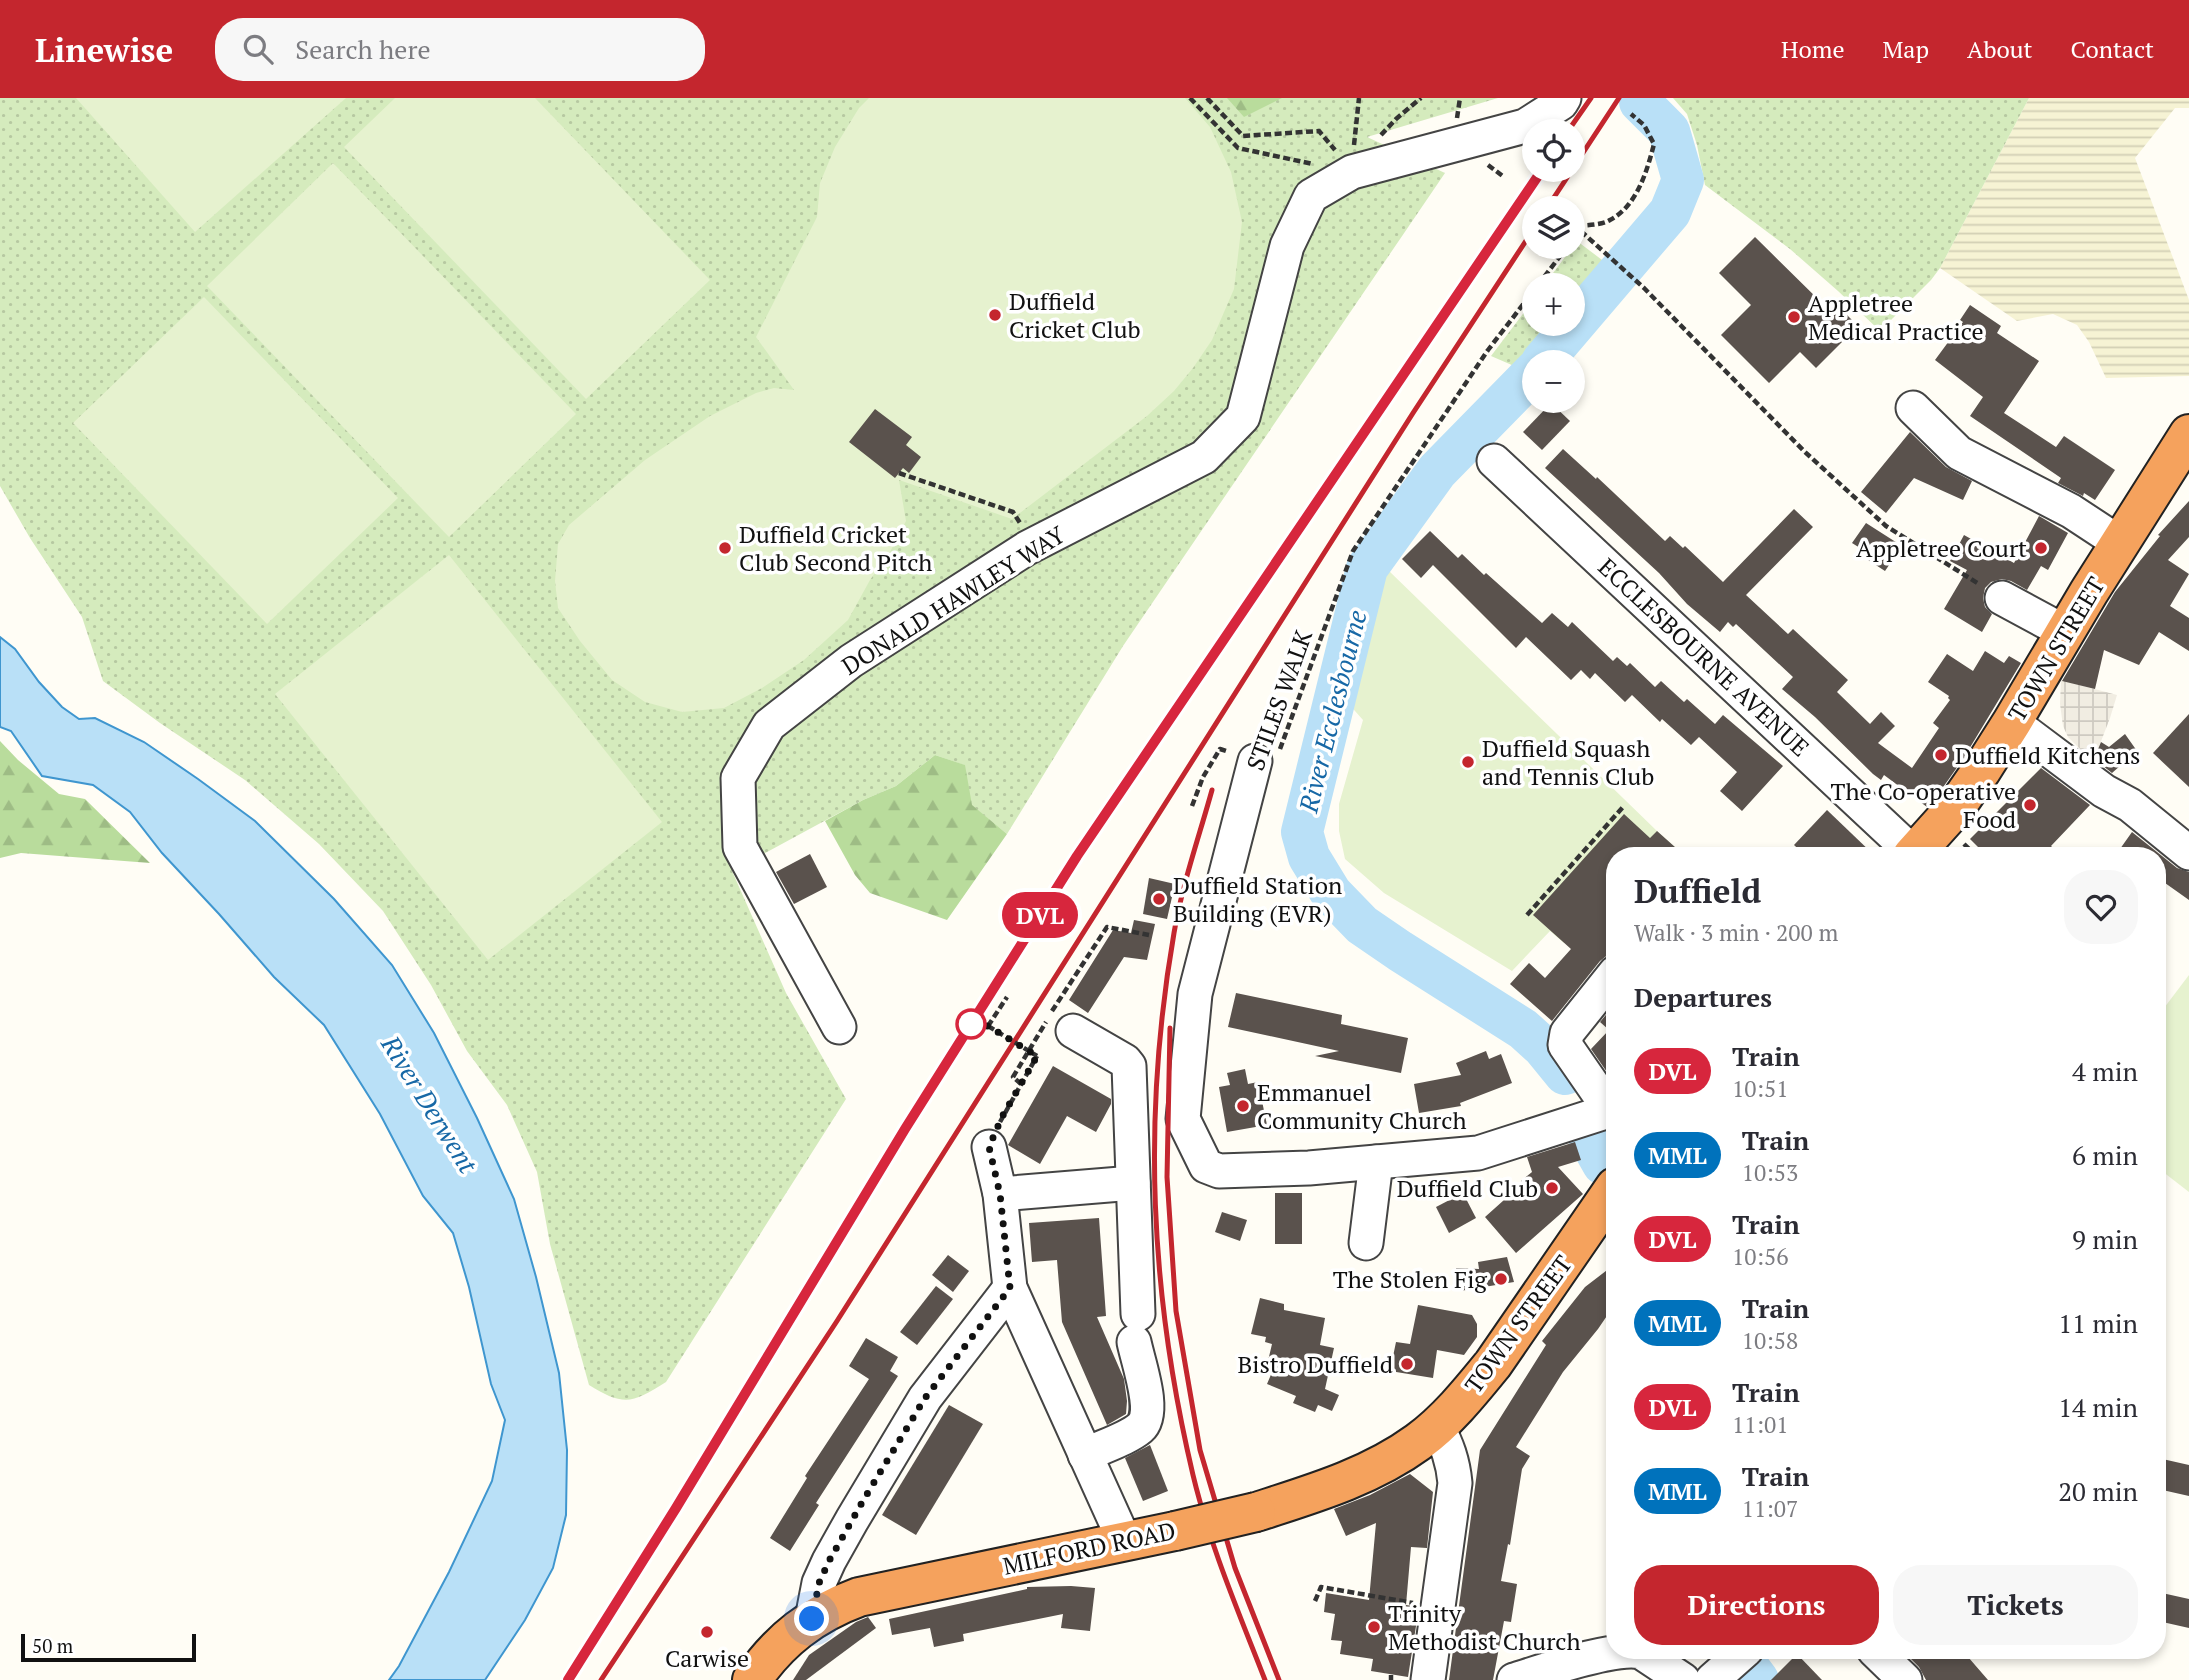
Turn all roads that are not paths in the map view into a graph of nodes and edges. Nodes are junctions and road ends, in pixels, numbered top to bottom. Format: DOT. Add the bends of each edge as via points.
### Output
graph roads {
  1 [pos="1564,98"];
  2 [pos="1913,408"];
  3 [pos="2189,434"];
  4 [pos="1494,461"];
  5 [pos="2122,540"];
  6 [pos="2002,598"];
  7 [pos="2065,632"];
  8 [pos="2012,722"];
  9 [pos="1265,760"];
  10 [pos="1904,847"];
  11 [pos="1920,847"];
  12 [pos="2189,853"];
  13 [pos="1606,988"];
  14 [pos="839,1027"];
  15 [pos="1073,1031"];
  16 [pos="1606,1103"];
  17 [pos="1606,1112"];
  18 [pos="989,1147"];
  19 [pos="1376,1162"];
  20 [pos="1133,1182"];
  21 [pos="1000,1194"];
  22 [pos="1605,1203"];
  23 [pos="1366,1243"];
  24 [pos="1010,1288"];
  25 [pos="1437,1426"];
  26 [pos="1085,1455"];
  27 [pos="1124,1540"];
  28 [pos="812,1619"];
  29 [pos="1606,1655"];
  30 [pos="1652,1659"];
  31 [pos="1736,1659"];
  32 [pos="1883,1659"];
  33 [pos="752,1680"];
  34 [pos="1428,1680"];
  35 [pos="1514,1680"];
  36 [pos="1683,1680"];
  37 [pos="1712,1680"];
  38 [pos="1905,1680"];
  1 -- 14 [label="street, DONALD HAWLEY WAY" via="1525,126 1347,156 1311,196 1287,246 1243,417 1204,457 1034,544 851,662 769,725 738,778 740,848"];
  2 -- 5 [label="street" via="1959,453"];
  3 -- 5 [label="highway, TOWN STREET"];
  4 -- 10 [label="street, ECCLESBOURNE AVENUE"];
  5 -- 7 [label="highway, TOWN STREET"];
  6 -- 7 [label="street"];
  7 -- 8 [label="highway, TOWN STREET"];
  8 -- 11 [label="highway, TOWN STREET" via="1956,807"];
  8 -- 12 [label="street"];
  9 -- 19 [label="street" via="1195,995 1183,1119 1206,1166 1219,1171"];
  13 -- 16 [label="street" via="1567,1033 1565,1045"];
  15 -- 20 [label="street" via="1129,1066"];
  17 -- 19 [label="street" via="1478,1153"];
  18 -- 21 [label="street"];
  19 -- 23 [label="street"];
  20 -- 21 [label="street"];
  20 -- 26 [label="street" via="1136,1328 1148,1404 1146,1421"];
  21 -- 24 [label="street"];
  22 -- 25 [label="highway, TOWN STREET" via="1493,1364"];
  24 -- 26 [label="street"];
  24 -- 28 [label="street" via="925,1398 872,1486 819,1583"];
  25 -- 27 [label="highway, MILFORD ROAD, bridge" via="1364,1473 1316,1493 1256,1512"];
  25 -- 34 [label="street" via="1453,1462 1455,1483"];
  26 -- 27 [label="street"];
  27 -- 28 [label="highway, MILFORD ROAD" via="872,1593"];
  28 -- 33 [label="highway, MILFORD ROAD" via="789,1635"];
  29 -- 35 [label="street"];
  30 -- 36 [label="street"];
  31 -- 37 [label="street"];
  32 -- 38 [label="street"];
}
